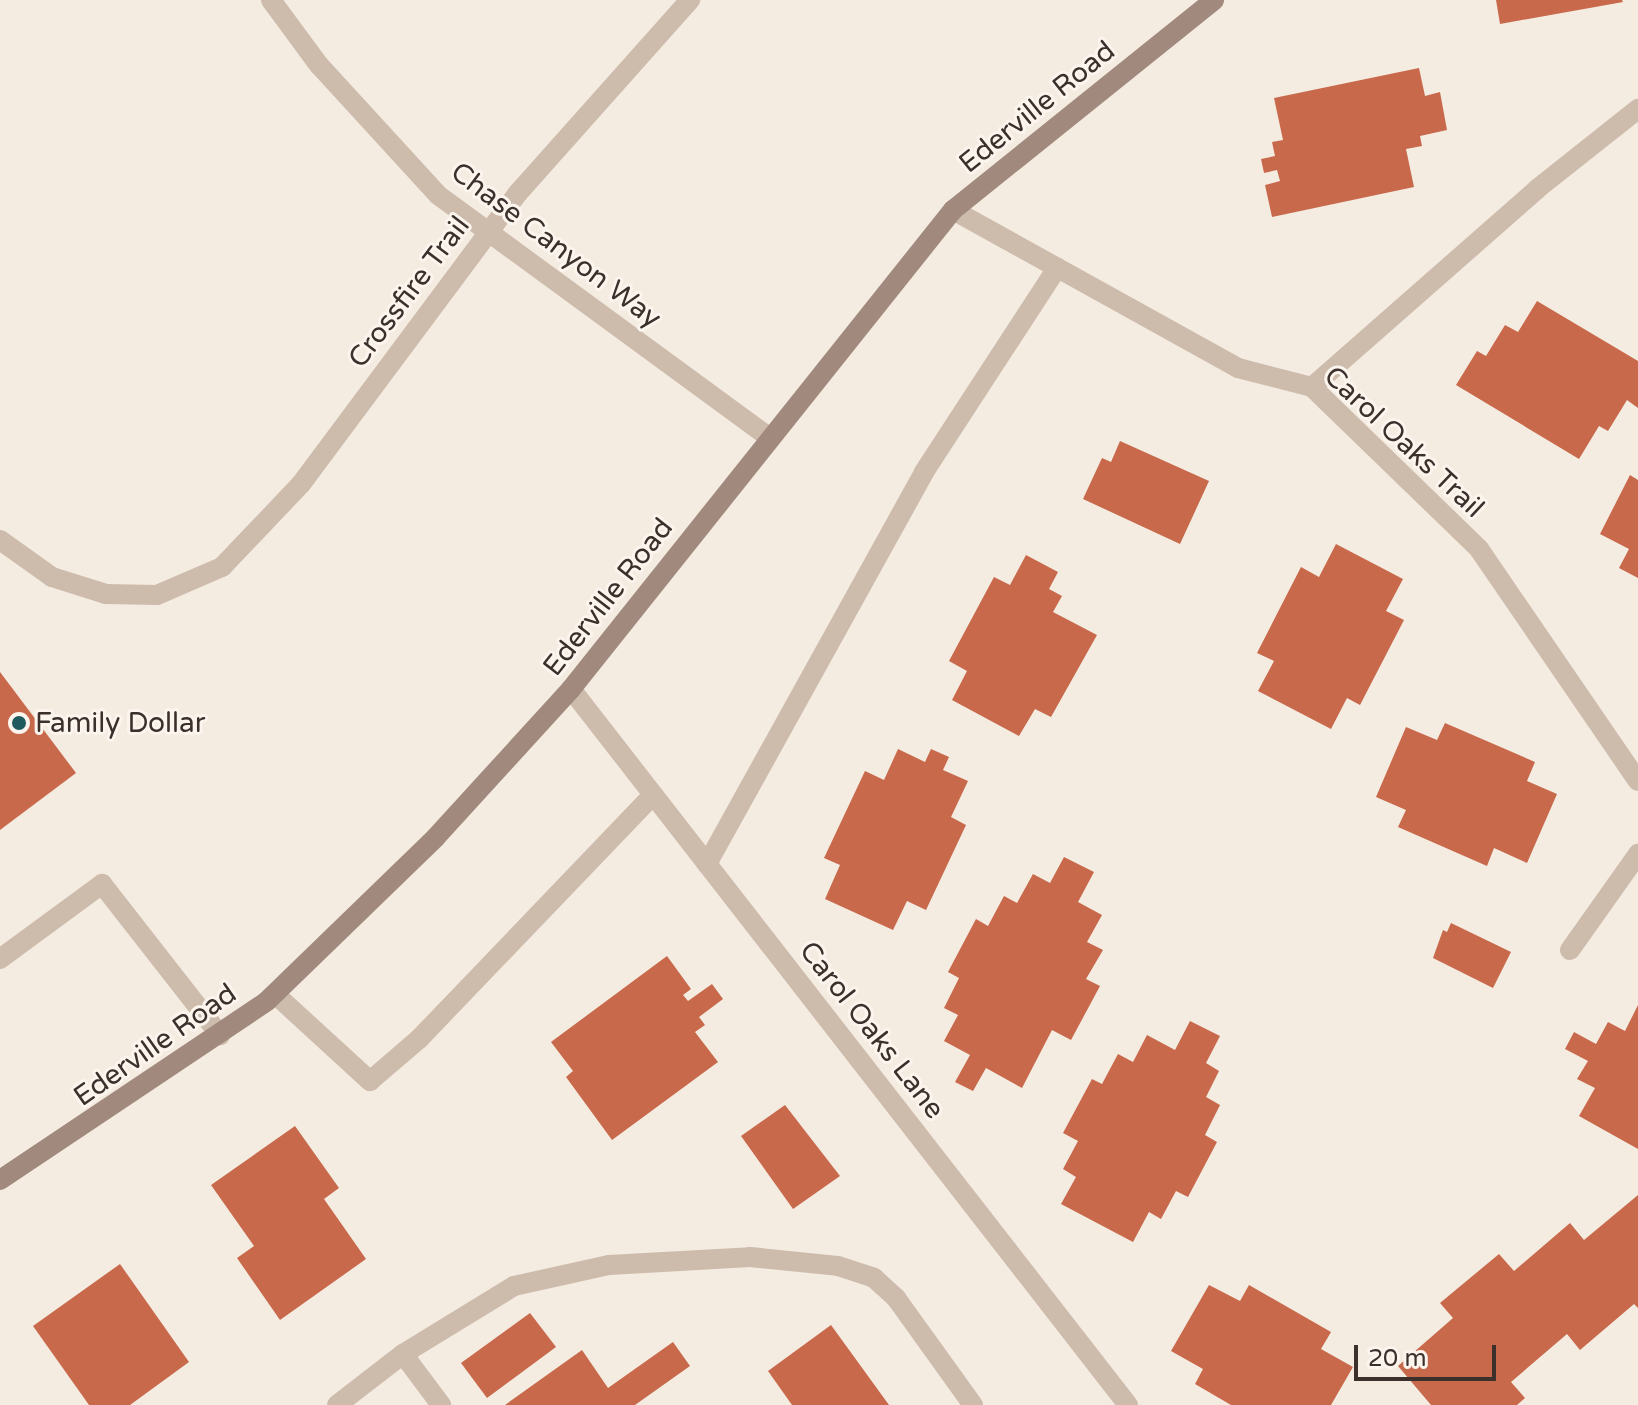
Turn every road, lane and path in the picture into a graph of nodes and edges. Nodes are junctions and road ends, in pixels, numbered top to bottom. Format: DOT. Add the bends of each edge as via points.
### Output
graph roads {
  1 [pos="271,0"];
  2 [pos="690,0"];
  3 [pos="1214,0"];
  4 [pos="1638,109"];
  5 [pos="953,210"];
  6 [pos="487,234"];
  7 [pos="1057,268"];
  8 [pos="1312,387"];
  9 [pos="769,437"];
  10 [pos="0,540"];
  11 [pos="571,689"];
  12 [pos="1638,781"];
  13 [pos="653,795"];
  14 [pos="1638,854"];
  15 [pos="707,864"];
  16 [pos="1570,950"];
  17 [pos="0,959"];
  18 [pos="275,994"];
  19 [pos="220,1035"];
  20 [pos="0,1180"];
  21 [pos="403,1354"];
  22 [pos="337,1405"];
  23 [pos="441,1405"];
  24 [pos="973,1405"];
  25 [pos="1128,1405"];
  1 -- 6 [label="street, Chase Canyon Way" via="392,148"];
  2 -- 6 [label="street, Crossfire Trail"];
  3 -- 5 [label="street, Ederville Road"];
  4 -- 8 [label="street" via="1537,189"];
  5 -- 7 [label="street, Carol Oaks Trail"];
  5 -- 9 [label="street, Ederville Road"];
  6 -- 9 [label="street, Chase Canyon Way"];
  6 -- 10 [label="street, Crossfire Trail" via="301,484 222,567 157,595 106,594 52,577"];
  7 -- 8 [label="street, Carol Oaks Trail" via="1238,368"];
  7 -- 15 [label="street" via="924,472"];
  8 -- 12 [label="street, Carol Oaks Trail" via="1479,549"];
  9 -- 11 [label="street, Ederville Road"];
  11 -- 13 [label="street, Carol Oaks Lane"];
  11 -- 18 [label="street, Ederville Road" via="436,837"];
  13 -- 15 [label="street, Carol Oaks Lane"];
  13 -- 18 [label="street" via="419,1039 370,1081"];
  14 -- 16 [label="street"];
  15 -- 25 [label="street, Carol Oaks Lane"];
  17 -- 19 [label="street" via="102,884"];
  18 -- 19 [label="street, Ederville Road"];
  19 -- 20 [label="street, Ederville Road"];
  21 -- 22 [label="street"];
  21 -- 23 [label="street"];
  21 -- 24 [label="street" via="514,1286 609,1265 750,1257 838,1266 874,1278 896,1298"];
}
